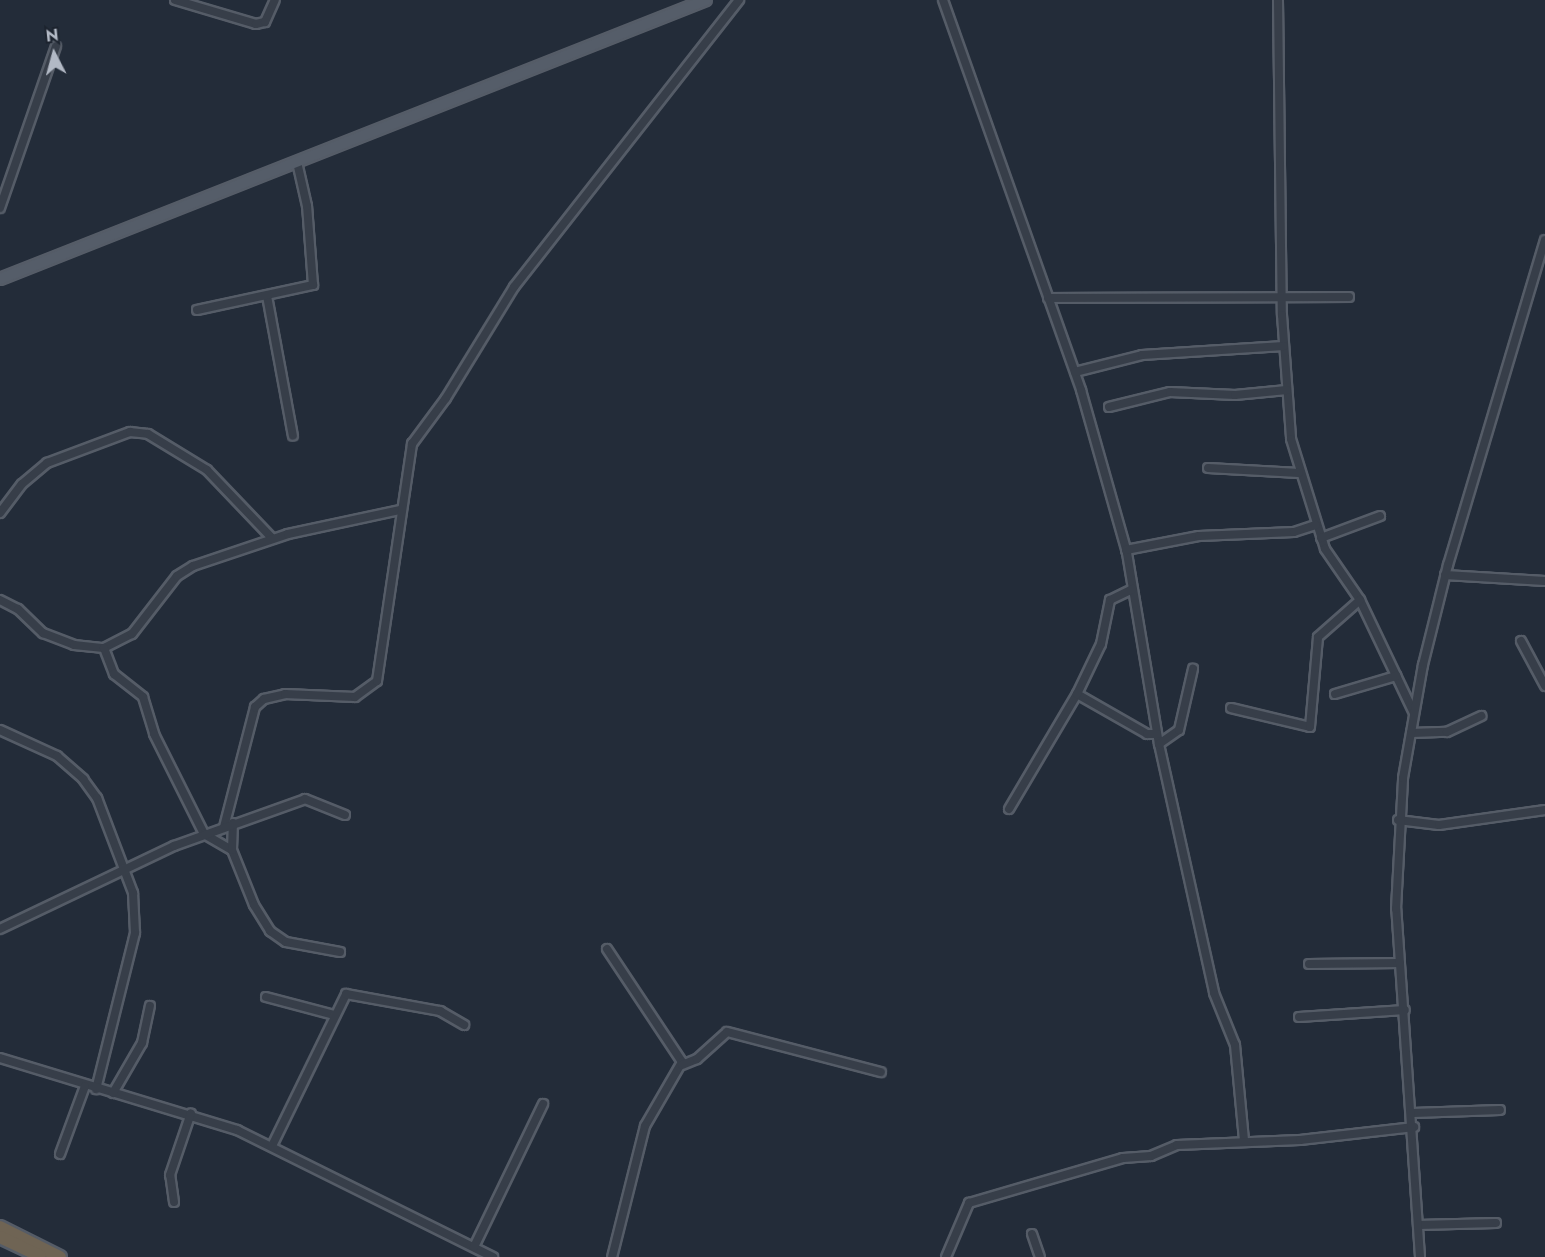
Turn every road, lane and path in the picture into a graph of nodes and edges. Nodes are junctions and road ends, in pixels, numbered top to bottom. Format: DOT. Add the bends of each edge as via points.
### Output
graph roads {
  1 [pos="175,0"];
  2 [pos="275,0"];
  3 [pos="706,0"];
  4 [pos="739,0"];
  5 [pos="943,0"];
  6 [pos="1278,0"];
  7 [pos="56,46"];
  8 [pos="297,162"];
  9 [pos="0,208"];
  10 [pos="1545,240"];
  11 [pos="0,279"];
  12 [pos="267,296"];
  13 [pos="1281,296"];
  14 [pos="1349,297"];
  15 [pos="1048,298"];
  16 [pos="197,310"];
  17 [pos="1284,346"];
  18 [pos="1075,372"];
  19 [pos="1287,390"];
  20 [pos="1109,407"];
  21 [pos="293,436"];
  22 [pos="1209,468"];
  23 [pos="1299,473"];
  24 [pos="400,510"];
  25 [pos="0,513"];
  26 [pos="1380,516"];
  27 [pos="1316,525"];
  28 [pos="1321,538"];
  29 [pos="273,539"];
  30 [pos="1126,550"];
  31 [pos="1445,575"];
  32 [pos="1545,581"];
  33 [pos="1133,589"];
  34 [pos="0,600"];
  35 [pos="1360,600"];
  36 [pos="1521,641"];
  37 [pos="105,648"];
  38 [pos="1193,669"];
  39 [pos="1396,676"];
  40 [pos="1545,686"];
  41 [pos="1077,694"];
  42 [pos="1335,694"];
  43 [pos="1231,708"];
  44 [pos="1414,714"];
  45 [pos="1481,716"];
  46 [pos="0,730"];
  47 [pos="1411,733"];
  48 [pos="1158,734"];
  49 [pos="1159,744"];
  50 [pos="1008,809"];
  51 [pos="1545,810"];
  52 [pos="345,815"];
  53 [pos="1398,820"];
  54 [pos="233,823"];
  55 [pos="224,827"];
  56 [pos="204,834"];
  57 [pos="232,850"];
  58 [pos="126,869"];
  59 [pos="0,928"];
  60 [pos="607,949"];
  61 [pos="340,952"];
  62 [pos="1400,963"];
  63 [pos="1309,964"];
  64 [pos="266,997"];
  65 [pos="150,1006"];
  66 [pos="1405,1010"];
  67 [pos="334,1015"];
  68 [pos="1299,1017"];
  69 [pos="464,1025"];
  70 [pos="0,1058"];
  71 [pos="682,1065"];
  72 [pos="881,1072"];
  73 [pos="85,1086"];
  74 [pos="96,1089"];
  75 [pos="112,1093"];
  76 [pos="543,1104"];
  77 [pos="1500,1110"];
  78 [pos="191,1113"];
  79 [pos="1413,1113"];
  80 [pos="1414,1127"];
  81 [pos="1244,1140"];
  82 [pos="273,1144"];
  83 [pos="60,1154"];
  84 [pos="174,1202"];
  85 [pos="1496,1223"];
  86 [pos="1418,1225"];
  87 [pos="0,1227"];
  88 [pos="1032,1234"];
  89 [pos="0,1237"];
  90 [pos="474,1247"];
  91 [pos="488,1256"];
  92 [pos="42,1257"];
  93 [pos="60,1257"];
  94 [pos="612,1257"];
  95 [pos="946,1257"];
  96 [pos="1040,1257"];
  97 [pos="1420,1257"];
  1 -- 2 [label="street" via="256,24 265,22"];
  3 -- 8 [label="main road"];
  4 -- 24 [label="street" via="514,287 446,398 412,444"];
  5 -- 15 [label="street"];
  6 -- 13 [label="street"];
  7 -- 9 [label="street"];
  8 -- 11 [label="main road"];
  8 -- 12 [label="street" via="315,279 307,288"];
  10 -- 31 [label="street"];
  12 -- 16 [label="street"];
  12 -- 21 [label="street"];
  13 -- 14 [label="street"];
  13 -- 15 [label="street"];
  13 -- 17 [label="street"];
  15 -- 18 [label="street"];
  17 -- 18 [label="street" via="1142,355"];
  17 -- 19 [label="street"];
  18 -- 30 [label="street"];
  19 -- 20 [label="street" via="1235,395 1170,392"];
  19 -- 23 [label="street"];
  22 -- 23 [label="street"];
  23 -- 27 [label="street"];
  24 -- 29 [label="street"];
  24 -- 55 [label="street" via="377,681 355,697 285,694 264,699 255,707"];
  25 -- 29 [label="street" via="22,484 47,463 130,432 148,434 207,470"];
  26 -- 28 [label="street"];
  27 -- 28 [label="street"];
  27 -- 30 [label="street" via="1294,532 1199,536"];
  28 -- 35 [label="street"];
  29 -- 37 [label="street" via="224,554 177,576 132,634"];
  30 -- 33 [label="street"];
  31 -- 32 [label="street"];
  31 -- 44 [label="street"];
  33 -- 41 [label="street" via="1110,600 1101,644"];
  33 -- 48 [label="street"];
  34 -- 37 [label="street" via="18,609 43,633 74,645"];
  35 -- 39 [label="street"];
  35 -- 43 [label="street" via="1318,637 1310,728"];
  36 -- 40 [label="street"];
  37 -- 56 [label="street" via="114,674 143,697 154,734"];
  38 -- 49 [label="street" via="1179,730"];
  39 -- 42 [label="street"];
  39 -- 44 [label="street"];
  41 -- 48 [label="street" via="1147,734"];
  41 -- 50 [label="street"];
  44 -- 47 [label="street"];
  45 -- 47 [label="street" via="1447,732"];
  46 -- 58 [label="street" via="57,756 83,779 97,798"];
  47 -- 53 [label="street"];
  48 -- 49 [label="street"];
  49 -- 81 [label="street" via="1214,993 1235,1045"];
  51 -- 53 [label="street" via="1439,825"];
  52 -- 54 [label="street" via="305,799"];
  53 -- 62 [label="street" via="1396,909"];
  54 -- 55 [label="street"];
  54 -- 57 [label="street"];
  55 -- 56 [label="street"];
  56 -- 57 [label="street"];
  56 -- 58 [label="street"];
  57 -- 61 [label="street" via="254,905 275,937"];
  58 -- 59 [label="street"];
  58 -- 74 [label="street" via="133,892 135,933"];
  60 -- 71 [label="street" via="682,1055"];
  62 -- 63 [label="street"];
  62 -- 66 [label="street"];
  64 -- 67 [label="street"];
  65 -- 75 [label="street" via="142,1043"];
  66 -- 68 [label="street"];
  66 -- 79 [label="street"];
  67 -- 69 [label="street" via="346,994 353,993 440,1011"];
  67 -- 82 [label="street"];
  70 -- 73 [label="street"];
  71 -- 72 [label="street" via="697,1059 726,1032"];
  71 -- 94 [label="street" via="645,1126"];
  73 -- 74 [label="street"];
  73 -- 83 [label="street"];
  74 -- 75 [label="street"];
  75 -- 78 [label="street"];
  76 -- 90 [label="street"];
  77 -- 79 [label="street"];
  78 -- 82 [label="street"];
  78 -- 84 [label="street" via="170,1175"];
  79 -- 80 [label="street"];
  80 -- 81 [label="street" via="1300,1140"];
  80 -- 86 [label="street"];
  81 -- 95 [label="street" via="1177,1145 972,1201"];
  82 -- 90 [label="street"];
  85 -- 86 [label="street"];
  86 -- 97 [label="street"];
  87 -- 93 [label="highway"];
  88 -- 96 [label="street"];
  89 -- 92 [label="highway"];
  90 -- 91 [label="street"];
}
